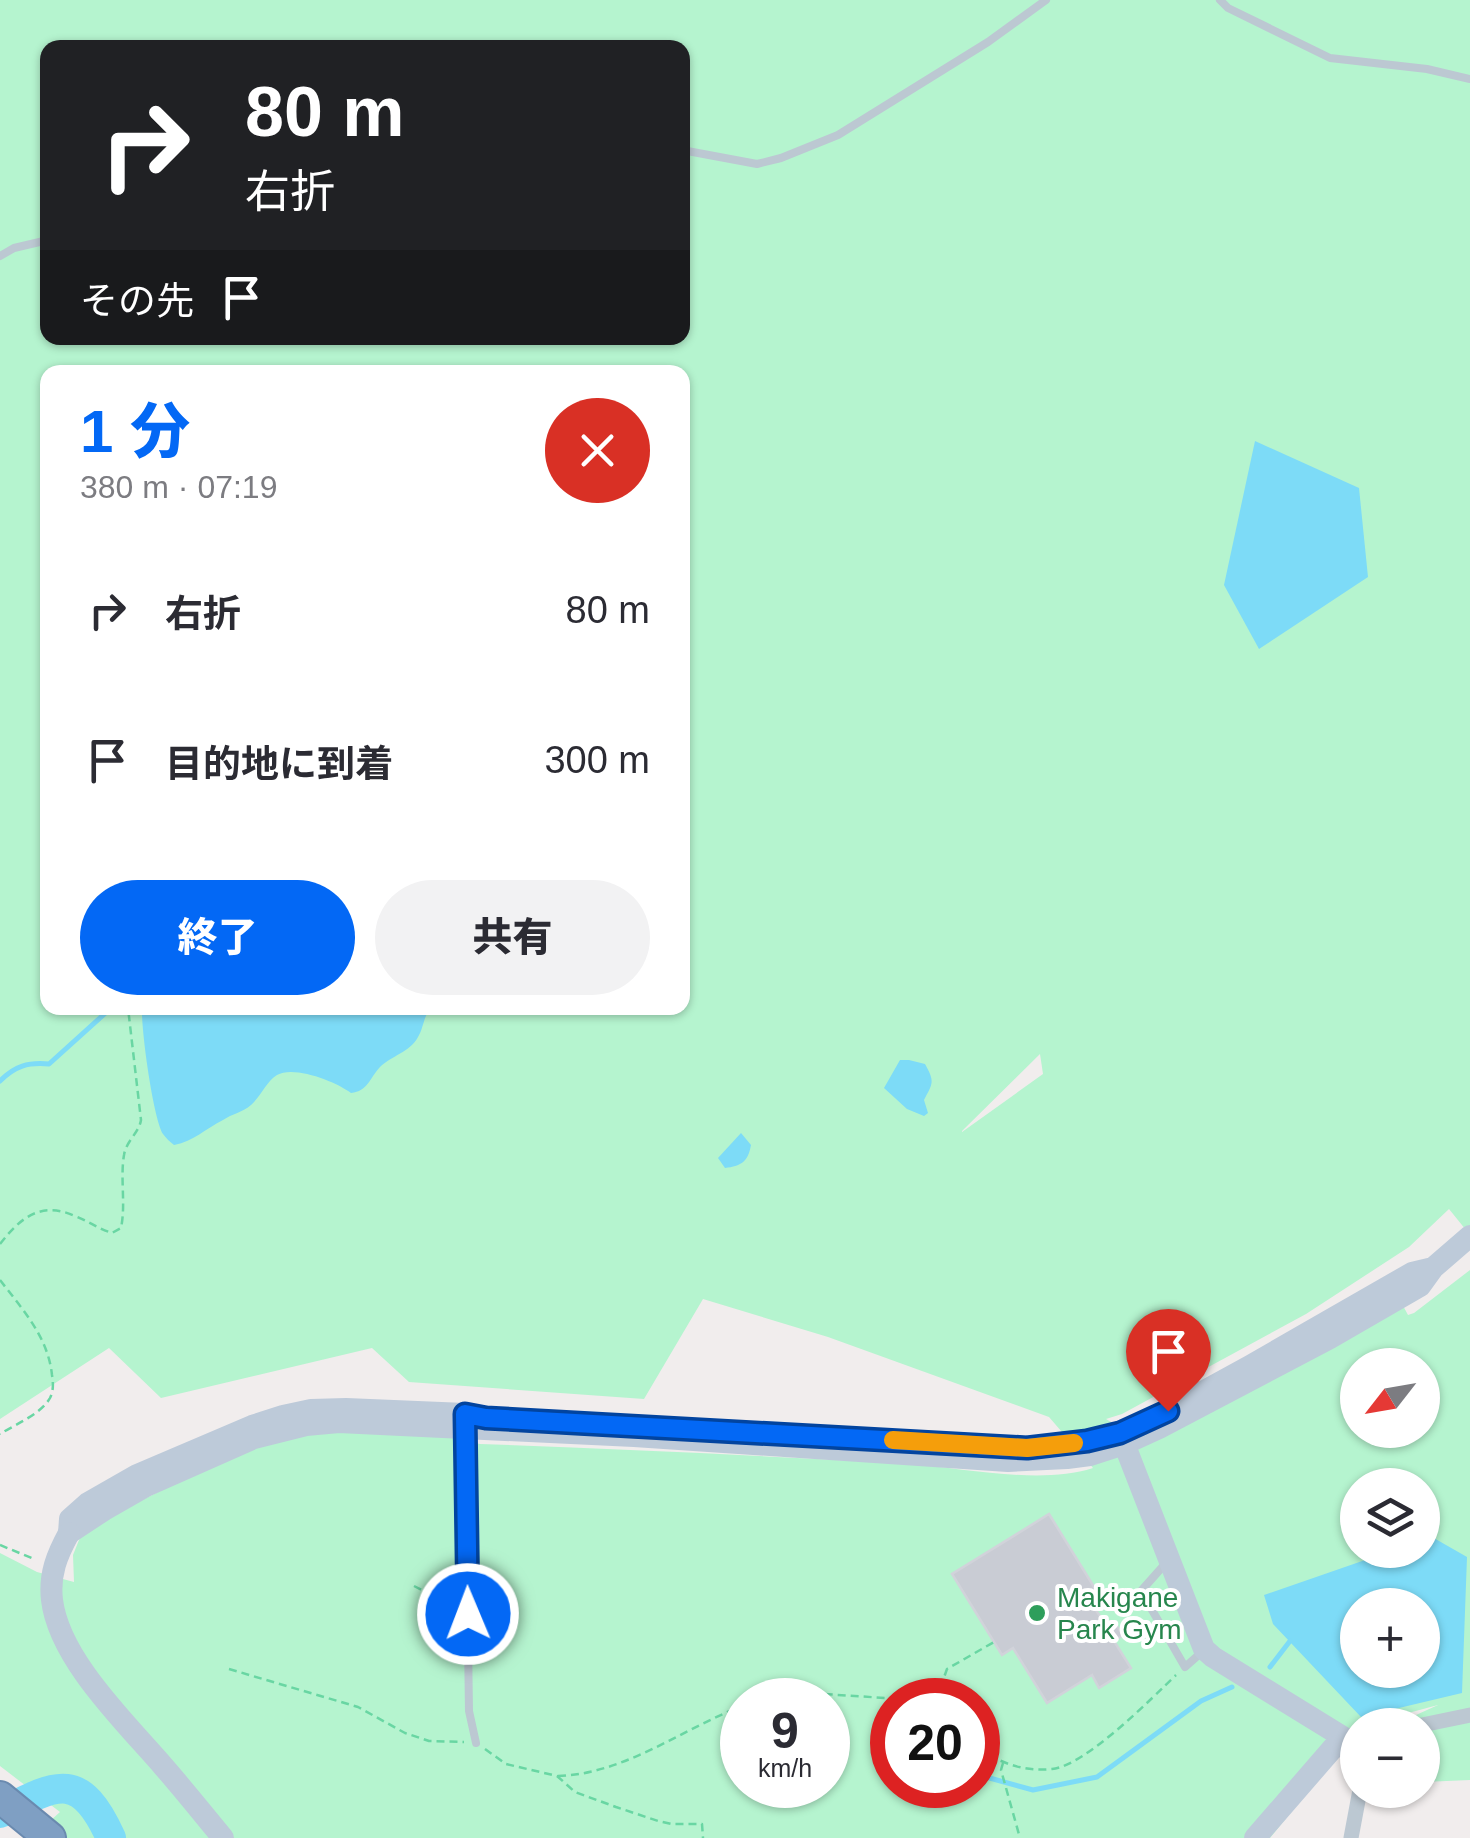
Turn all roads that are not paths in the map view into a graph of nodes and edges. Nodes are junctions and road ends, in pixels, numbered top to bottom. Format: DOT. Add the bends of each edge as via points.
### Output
graph roads {
  1 [pos="1046,0"];
  2 [pos="1220,0"];
  3 [pos="1470,79"];
  4 [pos="690,151"];
  5 [pos="40,242"];
  6 [pos="0,256"];
  7 [pos="1470,1236"];
  8 [pos="465,1421"];
  9 [pos="1122,1438"];
  10 [pos="1168,1561"];
  11 [pos="1204,1649"];
  12 [pos="1470,1715"];
  13 [pos="1440,1721"];
  14 [pos="1340,1736"];
  15 [pos="476,1742"];
  16 [pos="1340,1747"];
  17 [pos="0,1797"];
  18 [pos="1357,1808"];
  19 [pos="50,1838"];
  20 [pos="223,1838"];
  21 [pos="1255,1838"];
  22 [pos="1352,1838"];
  1 -- 4 [label="lane" via="838,135 757,164"];
  2 -- 3 [label="lane" via="1330,58"];
  5 -- 6 [label="lane"];
  7 -- 9 [label="street" via="1420,1286 1374,1313 1159,1428"];
  8 -- 9 [label="street" via="1008,1461 1090,1455"];
  8 -- 15 [label="lane" via="469,1711"];
  8 -- 20 [label="street" via="339,1422 270,1432 146,1486 69,1533 54,1567 52,1602 77,1662"];
  9 -- 10 [label="street"];
  10 -- 11 [label="street"];
  10 -- 11 [label="lane" via="1141,1591 1184,1667"];
  11 -- 14 [label="street"];
  12 -- 13 [label="street"];
  16 -- 21 [label="street" via="1318,1763"];
  17 -- 19 [label="highway"];
  18 -- 22 [label="street"];
}
